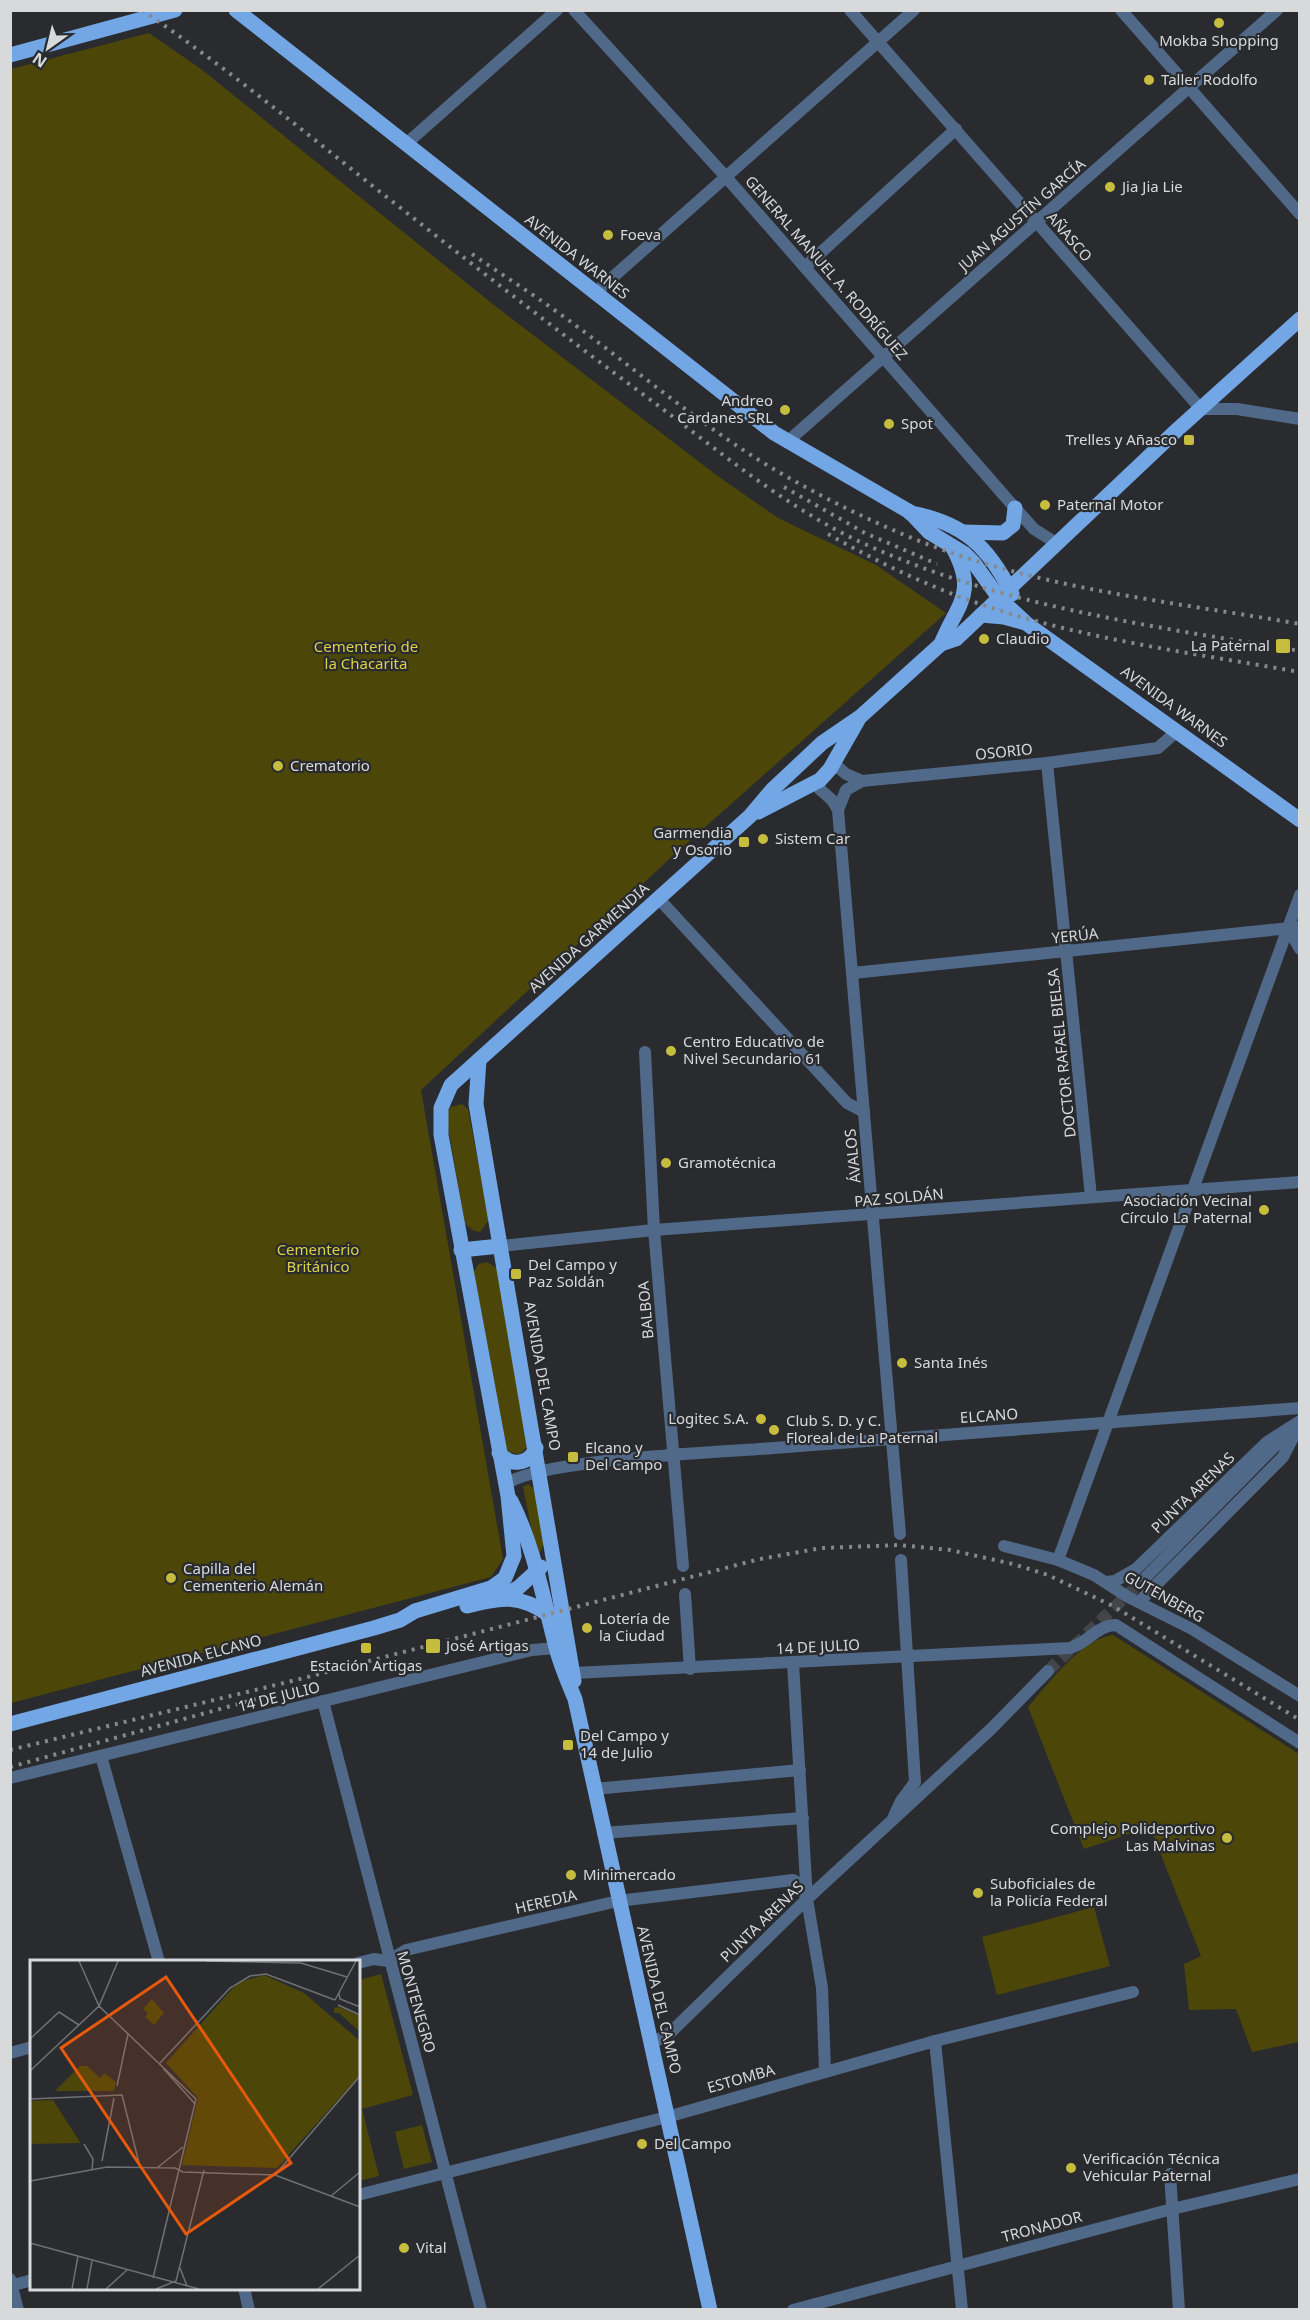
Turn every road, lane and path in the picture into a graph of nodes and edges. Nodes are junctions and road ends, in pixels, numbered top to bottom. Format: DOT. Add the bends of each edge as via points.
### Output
graph roads {
  1 [pos="174,10"];
  2 [pos="236,10"];
  3 [pos="557,10"];
  4 [pos="574,10"];
  5 [pos="850,10"];
  6 [pos="914,10"];
  7 [pos="1121,10"];
  8 [pos="1277,10"];
  9 [pos="878,42"];
  10 [pos="10,55"];
  11 [pos="1189,88"];
  12 [pos="956,129"];
  13 [pos="406,144"];
  14 [pos="726,177"];
  15 [pos="1299,214"];
  16 [pos="1036,223"];
  17 [pos="805,267"];
  18 [pos="595,293"];
  19 [pos="1299,319"];
  20 [pos="883,357"];
  21 [pos="1201,409"];
  22 [pos="1299,418"];
  23 [pos="787,441"];
  24 [pos="1015,508"];
  25 [pos="910,512"];
  26 [pos="963,532"];
  27 [pos="1056,543"];
  28 [pos="953,548"];
  29 [pos="1004,593"];
  30 [pos="981,615"];
  31 [pos="1027,624"];
  32 [pos="941,644"];
  33 [pos="860,717"];
  34 [pos="1177,731"];
  35 [pos="811,753"];
  36 [pos="833,763"];
  37 [pos="1047,763"];
  38 [pos="800,765"];
  39 [pos="862,781"];
  40 [pos="814,784"];
  41 [pos="838,810"];
  42 [pos="750,816"];
  43 [pos="1299,820"];
  44 [pos="1299,895"];
  45 [pos="659,899"];
  46 [pos="1294,927"];
  47 [pos="1299,949"];
  48 [pos="1067,952"];
  49 [pos="853,973"];
  50 [pos="645,1052"];
  51 [pos="479,1059"];
  52 [pos="451,1085"];
  53 [pos="864,1112"];
  54 [pos="1299,1182"];
  55 [pos="1193,1192"];
  56 [pos="1091,1197"];
  57 [pos="874,1215"];
  58 [pos="654,1230"];
  59 [pos="500,1246"];
  60 [pos="461,1250"];
  61 [pos="1299,1408"];
  62 [pos="1107,1422"];
  63 [pos="1299,1423"];
  64 [pos="892,1439"];
  65 [pos="536,1448"];
  66 [pos="499,1453"];
  67 [pos="673,1455"];
  68 [pos="540,1470"];
  69 [pos="507,1490"];
  70 [pos="900,1534"];
  71 [pos="1004,1546"];
  72 [pos="552,1548"];
  73 [pos="901,1560"];
  74 [pos="1058,1560"];
  75 [pos="683,1566"];
  76 [pos="537,1573"];
  77 [pos="1145,1578"];
  78 [pos="1106,1582"];
  79 [pos="498,1591"];
  80 [pos="685,1594"];
  81 [pos="1139,1602"];
  82 [pos="549,1615"];
  83 [pos="556,1648"];
  84 [pos="908,1656"];
  85 [pos="793,1664"];
  86 [pos="690,1669"];
  87 [pos="1048,1671"];
  88 [pos="574,1673"];
  89 [pos="1299,1696"];
  90 [pos="575,1699"];
  91 [pos="323,1701"];
  92 [pos="10,1724"];
  93 [pos="1299,1743"];
  94 [pos="101,1756"];
  95 [pos="801,1770"];
  96 [pos="10,1778"];
  97 [pos="594,1789"];
  98 [pos="803,1818"];
  99 [pos="894,1818"];
  100 [pos="603,1833"];
  101 [pos="807,1899"];
  102 [pos="618,1901"];
  103 [pos="158,1960"];
  104 [pos="388,1961"];
  105 [pos="360,1962"];
  106 [pos="1133,1992"];
  107 [pos="935,2041"];
  108 [pos="651,2044"];
  109 [pos="30,2048"];
  110 [pos="10,2053"];
  111 [pos="825,2070"];
  112 [pos="667,2117"];
  113 [pos="444,2173"];
  114 [pos="1170,2174"];
  115 [pos="1299,2179"];
  116 [pos="360,2194"];
  117 [pos="1172,2209"];
  118 [pos="958,2264"];
  119 [pos="30,2280"];
  120 [pos="11,2284"];
  121 [pos="244,2290"];
  122 [pos="18,2310"];
  123 [pos="249,2310"];
  124 [pos="481,2310"];
  125 [pos="710,2310"];
  126 [pos="793,2310"];
  127 [pos="962,2310"];
  128 [pos="1179,2310"];
  1 -- 10 [label="main road"];
  2 -- 13 [label="main road, AVENIDA WARNES"];
  3 -- 13 [label="street"];
  4 -- 14 [label="street, GENERAL MANUEL A. RODRÍGUEZ"];
  5 -- 9 [label="street, AÑASCO"];
  6 -- 9 [label="street"];
  7 -- 11 [label="street"];
  8 -- 11 [label="street, JUAN AGUSTÍN GARCÍA"];
  9 -- 12 [label="street, AÑASCO"];
  9 -- 14 [label="street"];
  11 -- 15 [label="street"];
  11 -- 16 [label="street, JUAN AGUSTÍN GARCÍA"];
  12 -- 16 [label="street, AÑASCO"];
  12 -- 17 [label="street"];
  13 -- 18 [label="main road, AVENIDA WARNES"];
  14 -- 17 [label="street, GENERAL MANUEL A. RODRÍGUEZ"];
  14 -- 18 [label="street"];
  16 -- 20 [label="street, JUAN AGUSTÍN GARCÍA"];
  16 -- 21 [label="street, AÑASCO"];
  17 -- 20 [label="street, GENERAL MANUEL A. RODRÍGUEZ"];
  18 -- 23 [label="main road, AVENIDA WARNES"];
  19 -- 21 [label="main road, AVENIDA GARMENDIA"];
  20 -- 23 [label="street, JUAN AGUSTÍN GARCÍA"];
  20 -- 24 [label="street, GENERAL MANUEL A. RODRÍGUEZ"];
  21 -- 22 [label="street" via="1237,409"];
  21 -- 27 [label="main road, AVENIDA GARMENDIA"];
  23 -- 25 [label="main road, AVENIDA WARNES"];
  24 -- 26 [label="main road" via="1013,525 1003,533"];
  24 -- 27 [label="street, GENERAL MANUEL A. RODRÍGUEZ" via="1034,529"];
  25 -- 26 [label="main road, AVENIDA WARNES" via="936,517"];
  25 -- 28 [label="main road, AVENIDA WARNES" via="929,532"];
  26 -- 29 [label="main road, AVENIDA WARNES" via="990,555"];
  27 -- 29 [label="main road, AVENIDA GARMENDIA"];
  28 -- 29 [label="main road, AVENIDA WARNES" via="975,563"];
  28 -- 32 [label="main road" via="965,573 964,591 960,608"];
  29 -- 30 [label="main road, AVENIDA GARMENDIA"];
  29 -- 31 [label="main road, AVENIDA WARNES"];
  30 -- 31 [label="main road"];
  30 -- 32 [label="main road, AVENIDA GARMENDIA" via="956,639"];
  31 -- 34 [label="main road, AVENIDA WARNES"];
  32 -- 33 [label="main road, AVENIDA GARMENDIA"];
  33 -- 35 [label="main road, AVENIDA GARMENDIA"];
  33 -- 36 [label="main road, AVENIDA GARMENDIA"];
  34 -- 37 [label="street, OSORIO" via="1158,748"];
  34 -- 43 [label="main road, AVENIDA WARNES"];
  35 -- 36 [label="main road"];
  35 -- 38 [label="main road, AVENIDA GARMENDIA"];
  36 -- 39 [label="street"];
  36 -- 40 [label="main road, AVENIDA GARMENDIA"];
  37 -- 39 [label="street, OSORIO"];
  37 -- 48 [label="street, DOCTOR RAFAEL BIELSA"];
  38 -- 40 [label="main road" via="802,778"];
  38 -- 42 [label="main road, AVENIDA GARMENDIA"];
  39 -- 41 [label="street" via="846,790"];
  40 -- 41 [label="street"];
  40 -- 42 [label="main road, AVENIDA GARMENDIA"];
  41 -- 49 [label="street, ÁVALOS"];
  42 -- 45 [label="main road, AVENIDA GARMENDIA"];
  44 -- 46 [label="street"];
  45 -- 51 [label="main road, AVENIDA GARMENDIA"];
  45 -- 53 [label="street" via="847,1103"];
  46 -- 47 [label="street"];
  46 -- 48 [label="street, YERÚA"];
  46 -- 55 [label="street"];
  48 -- 49 [label="street, YERÚA"];
  48 -- 56 [label="street, DOCTOR RAFAEL BIELSA"];
  49 -- 53 [label="street, ÁVALOS"];
  50 -- 58 [label="street, BALBOA"];
  51 -- 52 [label="main road, AVENIDA GARMENDIA"];
  51 -- 59 [label="main road, AVENIDA DEL CAMPO" via="476,1104"];
  52 -- 60 [label="main road, AVENIDA DEL CAMPO" via="440,1121"];
  53 -- 57 [label="street, ÁVALOS"];
  54 -- 55 [label="street, PAZ SOLDÁN"];
  55 -- 56 [label="street, PAZ SOLDÁN"];
  55 -- 62 [label="street"];
  56 -- 57 [label="street, PAZ SOLDÁN"];
  57 -- 58 [label="street, PAZ SOLDÁN"];
  57 -- 64 [label="street, ÁVALOS"];
  58 -- 59 [label="street, PAZ SOLDÁN"];
  58 -- 67 [label="street, BALBOA"];
  59 -- 60 [label="main road"];
  59 -- 65 [label="main road, AVENIDA DEL CAMPO"];
  60 -- 66 [label="main road, AVENIDA DEL CAMPO"];
  61 -- 62 [label="street, ELCANO"];
  62 -- 64 [label="street, ELCANO"];
  62 -- 74 [label="street"];
  63 -- 77 [label="street, PUNTA ARENAS"];
  63 -- 78 [label="street, PUNTA ARENAS" via="1267,1442 1136,1569"];
  63 -- 81 [label="street" via="1283,1457"];
  64 -- 67 [label="street, ELCANO"];
  64 -- 70 [label="street, ÁVALOS"];
  65 -- 66 [label="main road" via="530,1458 519,1462 508,1461"];
  65 -- 68 [label="main road, AVENIDA DEL CAMPO"];
  66 -- 69 [label="main road, AVENIDA DEL CAMPO"];
  67 -- 68 [label="street, ELCANO"];
  67 -- 75 [label="street, BALBOA"];
  68 -- 69 [label="street, ELCANO" via="518,1477"];
  68 -- 72 [label="main road, AVENIDA DEL CAMPO"];
  69 -- 76 [label="main road, AVENIDA DEL CAMPO"];
  69 -- 79 [label="main road, AVENIDA DEL CAMPO" via="514,1556"];
  71 -- 74 [label="street, GUTENBERG"];
  72 -- 76 [label="main road"];
  72 -- 88 [label="main road, AVENIDA DEL CAMPO"];
  73 -- 84 [label="street"];
  74 -- 78 [label="street, GUTENBERG"];
  76 -- 79 [label="main road" via="518,1588"];
  76 -- 82 [label="main road, AVENIDA DEL CAMPO"];
  78 -- 81 [label="street, GUTENBERG"];
  79 -- 82 [label="main road, AVENIDA ELCANO"];
  79 -- 92 [label="main road, AVENIDA ELCANO"];
  80 -- 86 [label="street"];
  81 -- 89 [label="street, GUTENBERG" via="1192,1629"];
  82 -- 83 [label="main road, AVENIDA DEL CAMPO"];
  83 -- 90 [label="main road, AVENIDA DEL CAMPO"];
  83 -- 91 [label="street, 14 DE JULIO" via="532,1650"];
  84 -- 85 [label="street, 14 DE JULIO"];
  84 -- 93 [label="street, 14 DE JULIO" via="1078,1646 1104,1627 1116,1625"];
  84 -- 99 [label="street, PUNTA ARENAS" via="915,1782"];
  85 -- 86 [label="street, 14 DE JULIO"];
  85 -- 95 [label="street"];
  86 -- 88 [label="street, 14 DE JULIO"];
  87 -- 99 [label="street, PUNTA ARENAS"];
  88 -- 90 [label="main road, AVENIDA DEL CAMPO"];
  90 -- 97 [label="main road, AVENIDA DEL CAMPO"];
  91 -- 94 [label="street, 14 DE JULIO"];
  91 -- 104 [label="street, MONTENEGRO"];
  94 -- 96 [label="street, 14 DE JULIO"];
  94 -- 103 [label="street"];
  95 -- 97 [label="street"];
  95 -- 98 [label="street"];
  97 -- 100 [label="main road, AVENIDA DEL CAMPO"];
  98 -- 100 [label="street"];
  98 -- 101 [label="street"];
  99 -- 101 [label="street, PUNTA ARENAS"];
  100 -- 102 [label="main road, AVENIDA DEL CAMPO"];
  101 -- 102 [label="street, HEREDIA" via="800,1884 793,1880"];
  101 -- 108 [label="street, PUNTA ARENAS" via="671,2032"];
  101 -- 111 [label="street" via="822,1988"];
  102 -- 104 [label="street, HEREDIA" via="406,1950"];
  102 -- 108 [label="main road, AVENIDA DEL CAMPO"];
  104 -- 105 [label="street, HEREDIA"];
  104 -- 113 [label="street, MONTENEGRO"];
  106 -- 107 [label="street, ESTOMBA"];
  107 -- 111 [label="street, ESTOMBA"];
  107 -- 118 [label="street"];
  108 -- 112 [label="main road, AVENIDA DEL CAMPO"];
  109 -- 110 [label="street"];
  111 -- 112 [label="street, ESTOMBA"];
  112 -- 113 [label="street, ESTOMBA"];
  112 -- 125 [label="main road, AVENIDA DEL CAMPO"];
  113 -- 116 [label="street, ESTOMBA"];
  113 -- 124 [label="street, MONTENEGRO"];
  114 -- 117 [label="street"];
  115 -- 117 [label="street, TRONADOR"];
  117 -- 118 [label="street, TRONADOR"];
  117 -- 128 [label="street"];
  118 -- 126 [label="street, TRONADOR"];
  118 -- 127 [label="street"];
  119 -- 120 [label="street"];
  120 -- 122 [label="street"];
  121 -- 123 [label="street"];
}
